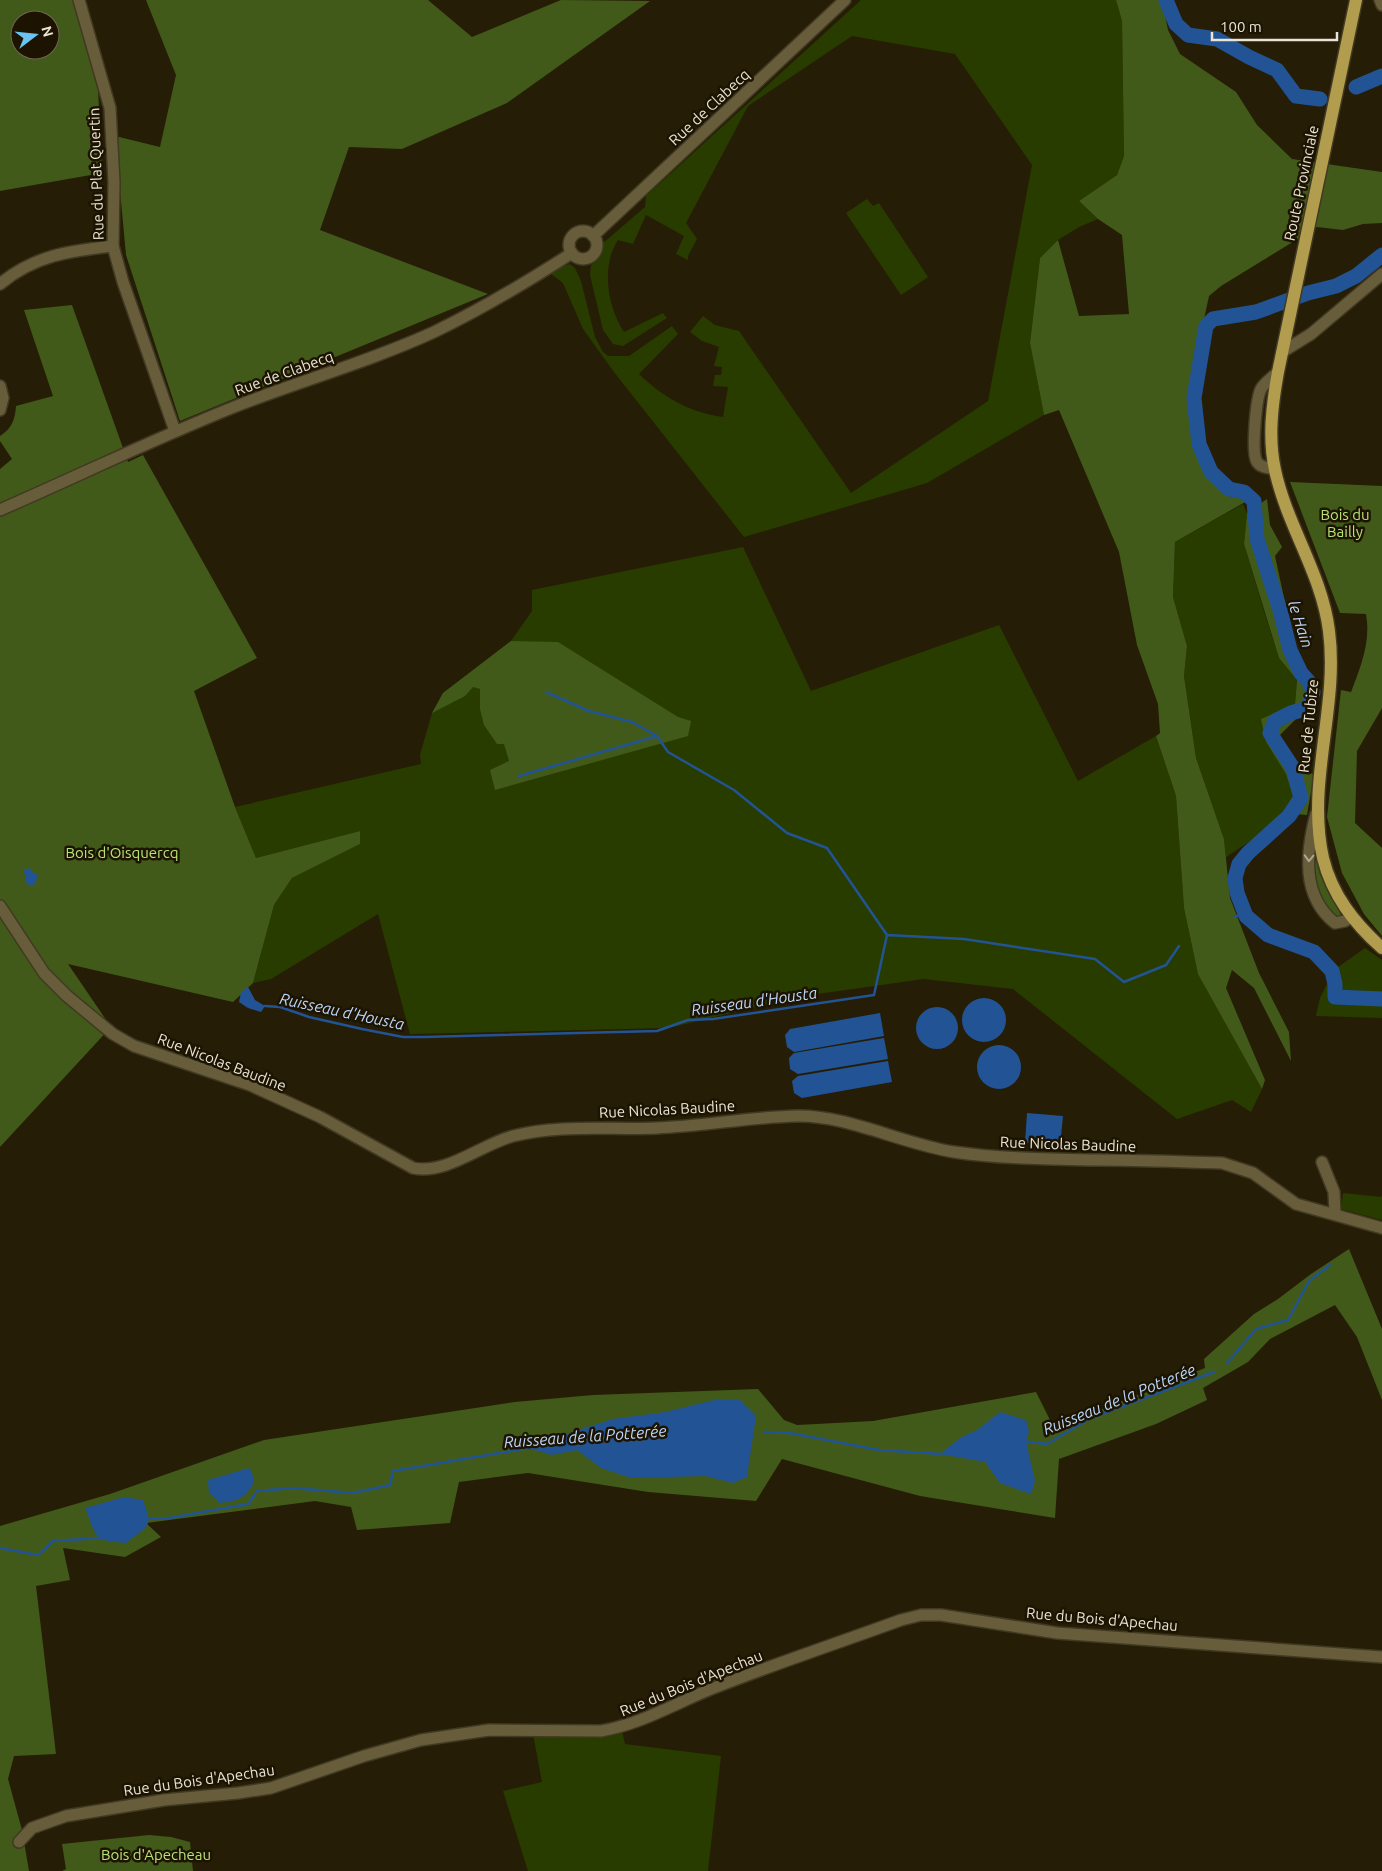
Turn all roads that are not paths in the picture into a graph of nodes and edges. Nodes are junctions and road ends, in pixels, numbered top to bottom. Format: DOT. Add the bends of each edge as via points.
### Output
graph roads {
  1 [pos="79,0"];
  2 [pos="845,0"];
  3 [pos="1356,0"];
  4 [pos="1380,0"];
  5 [pos="1382,5"];
  6 [pos="593,236"];
  7 [pos="113,246"];
  8 [pos="572,253"];
  9 [pos="1382,274"];
  10 [pos="0,284"];
  11 [pos="1282,352"];
  12 [pos="0,386"];
  13 [pos="0,410"];
  14 [pos="175,431"];
  15 [pos="1285,503"];
  16 [pos="0,510"];
  17 [pos="1317,810"];
  18 [pos="0,906"];
  19 [pos="1351,917"];
  20 [pos="1382,948"];
  21 [pos="1322,1162"];
  22 [pos="1334,1214"];
  23 [pos="1382,1228"];
  24 [pos="1382,1657"];
  25 [pos="19,1842"];
  1 -- 7 [label="street, Rue du Plat Quertin" via="110,108"];
  2 -- 6 [label="street, Rue de Clabecq"];
  3 -- 11 [label="main road, Route Provinciale"];
  4 -- 5 [label="street"];
  6 -- 8 [label="street" via="585,231 576,233 570,240"];
  6 -- 8 [label="street" via="597,246 592,256 582,259"];
  7 -- 10 [label="street" via="75,250 36,260"];
  7 -- 14 [label="street, Rue du Plat Quertin" via="122,282"];
  8 -- 14 [label="street, Rue de Clabecq" via="490,304 432,332"];
  9 -- 11 [label="street" via="1311,334"];
  11 -- 15 [label="main road, Route Provinciale" via="1271,428 1275,469"];
  12 -- 13 [label="street" via="3,398"];
  14 -- 16 [label="street, Rue de Clabecq"];
  15 -- 17 [label="main road, Rue de Tubize" via="1321,593 1330,633 1330,674"];
  17 -- 19 [label="main road, Rue de Tubize" via="1320,845 1328,875"];
  17 -- 19 [label="street, Rue de Tubize, one-way" via="1309,851 1311,887 1321,909 1335,923 1345,922"];
  18 -- 22 [label="street, Rue Nicolas Baudine" via="44,973 113,1034 130,1043 250,1085 320,1117 413,1168 440,1167 501,1140 531,1132 685,1127 804,1116 833,1120 929,1147 977,1155 1222,1164 1253,1173 1296,1204"];
  19 -- 20 [label="main road, Rue de Tubize"];
  21 -- 22 [label="street" via="1334,1192"];
  22 -- 23 [label="street, Rue Nicolas Baudine"];
  24 -- 25 [label="street, Rue du Bois d'Apechau" via="1057,1633 964,1617 921,1615 712,1689 648,1718 616,1728 601,1731 489,1730 421,1740 271,1788 164,1800 66,1816 32,1828"];
}
